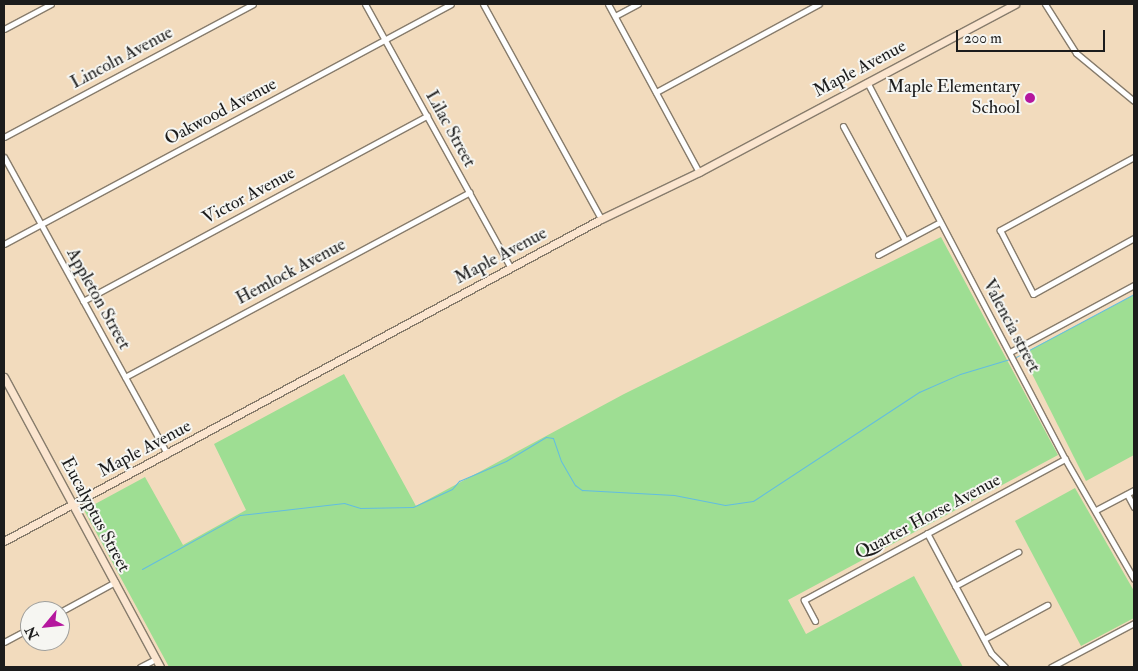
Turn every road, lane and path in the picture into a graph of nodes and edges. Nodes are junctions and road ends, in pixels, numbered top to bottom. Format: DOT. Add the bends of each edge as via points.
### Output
graph roads {
  1 [pos="52,4"];
  2 [pos="253,4"];
  3 [pos="365,4"];
  4 [pos="451,4"];
  5 [pos="483,4"];
  6 [pos="608,4"];
  7 [pos="638,4"];
  8 [pos="819,4"];
  9 [pos="1015,4"];
  10 [pos="1044,4"];
  11 [pos="615,16"];
  12 [pos="4,29"];
  13 [pos="385,39"];
  14 [pos="867,82"];
  15 [pos="656,92"];
  16 [pos="1134,101"];
  17 [pos="427,116"];
  18 [pos="843,126"];
  19 [pos="4,137"];
  20 [pos="4,157"];
  21 [pos="1134,157"];
  22 [pos="699,172"];
  23 [pos="470,192"];
  24 [pos="601,219"];
  25 [pos="940,222"];
  26 [pos="41,224"];
  27 [pos="1134,238"];
  28 [pos="905,240"];
  29 [pos="4,244"];
  30 [pos="878,255"];
  31 [pos="511,268"];
  32 [pos="1134,285"];
  33 [pos="83,301"];
  34 [pos="1010,352"];
  35 [pos="4,377"];
  36 [pos="125,378"];
  37 [pos="167,454"];
  38 [pos="1066,459"];
  39 [pos="1134,490"];
  40 [pos="1127,494"];
  41 [pos="72,504"];
  42 [pos="1134,507"];
  43 [pos="1096,510"];
  44 [pos="927,533"];
  45 [pos="4,541"];
  46 [pos="1018,552"];
  47 [pos="1134,580"];
  48 [pos="115,582"];
  49 [pos="955,586"];
  50 [pos="1047,605"];
  51 [pos="70,607"];
  52 [pos="815,621"];
  53 [pos="1134,623"];
  54 [pos="20,633"];
  55 [pos="984,638"];
  56 [pos="4,642"];
  57 [pos="156,659"];
  58 [pos="140,667"];
  59 [pos="160,667"];
  60 [pos="1005,667"];
  61 [pos="1051,667"];
  1 -- 12 [label="street"];
  2 -- 19 [label="street, Lincoln Avenue"];
  3 -- 13 [label="street, Lilac Street"];
  4 -- 13 [label="street, Oakwood Avenue"];
  5 -- 24 [label="street"];
  6 -- 11 [label="street"];
  7 -- 11 [label="street"];
  8 -- 15 [label="street"];
  9 -- 14 [label="street, Maple Avenue"];
  10 -- 16 [label="street" via="1076,53"];
  11 -- 15 [label="street"];
  13 -- 17 [label="street, Lilac Street"];
  13 -- 26 [label="street, Oakwood Avenue"];
  14 -- 22 [label="street, Maple Avenue"];
  14 -- 25 [label="street, Valencia street"];
  15 -- 22 [label="street"];
  17 -- 23 [label="street, Lilac Street"];
  17 -- 33 [label="street, Victor Avenue"];
  18 -- 28 [label="street"];
  20 -- 26 [label="street, Appleton Street"];
  21 -- 27 [label="street" via="1000,230 1033,294"];
  22 -- 24 [label="street, Maple Avenue"];
  23 -- 31 [label="street, Lilac Street"];
  23 -- 36 [label="street, Hemlock Avenue"];
  24 -- 31 [label="street, Maple Avenue"];
  25 -- 28 [label="street"];
  25 -- 34 [label="street, Valencia street"];
  26 -- 29 [label="street, Oakwood Avenue"];
  26 -- 33 [label="street, Appleton Street"];
  28 -- 30 [label="street"];
  31 -- 37 [label="street, Maple Avenue"];
  32 -- 34 [label="street"];
  33 -- 36 [label="street, Appleton Street"];
  34 -- 38 [label="street, Valencia street"];
  35 -- 41 [label="street, Eucalyptus Street"];
  36 -- 37 [label="street, Appleton Street"];
  37 -- 41 [label="street, Maple Avenue"];
  38 -- 43 [label="street, Valencia street"];
  38 -- 44 [label="street, Quarter Horse Avenue"];
  39 -- 40 [label="street"];
  40 -- 42 [label="street"];
  40 -- 43 [label="street"];
  41 -- 45 [label="street, Maple Avenue"];
  41 -- 48 [label="street, Eucalyptus Street"];
  43 -- 47 [label="street, Valencia street"];
  44 -- 49 [label="street"];
  44 -- 52 [label="street, Quarter Horse Avenue" via="804,600"];
  46 -- 49 [label="street"];
  48 -- 51 [label="street"];
  48 -- 57 [label="street, Eucalyptus Street"];
  49 -- 55 [label="street"];
  50 -- 55 [label="street"];
  53 -- 61 [label="street"];
  54 -- 56 [label="street"];
  55 -- 60 [label="street" via="991,653"];
  57 -- 58 [label="street"];
  57 -- 59 [label="street, Eucalyptus Street"];
}
